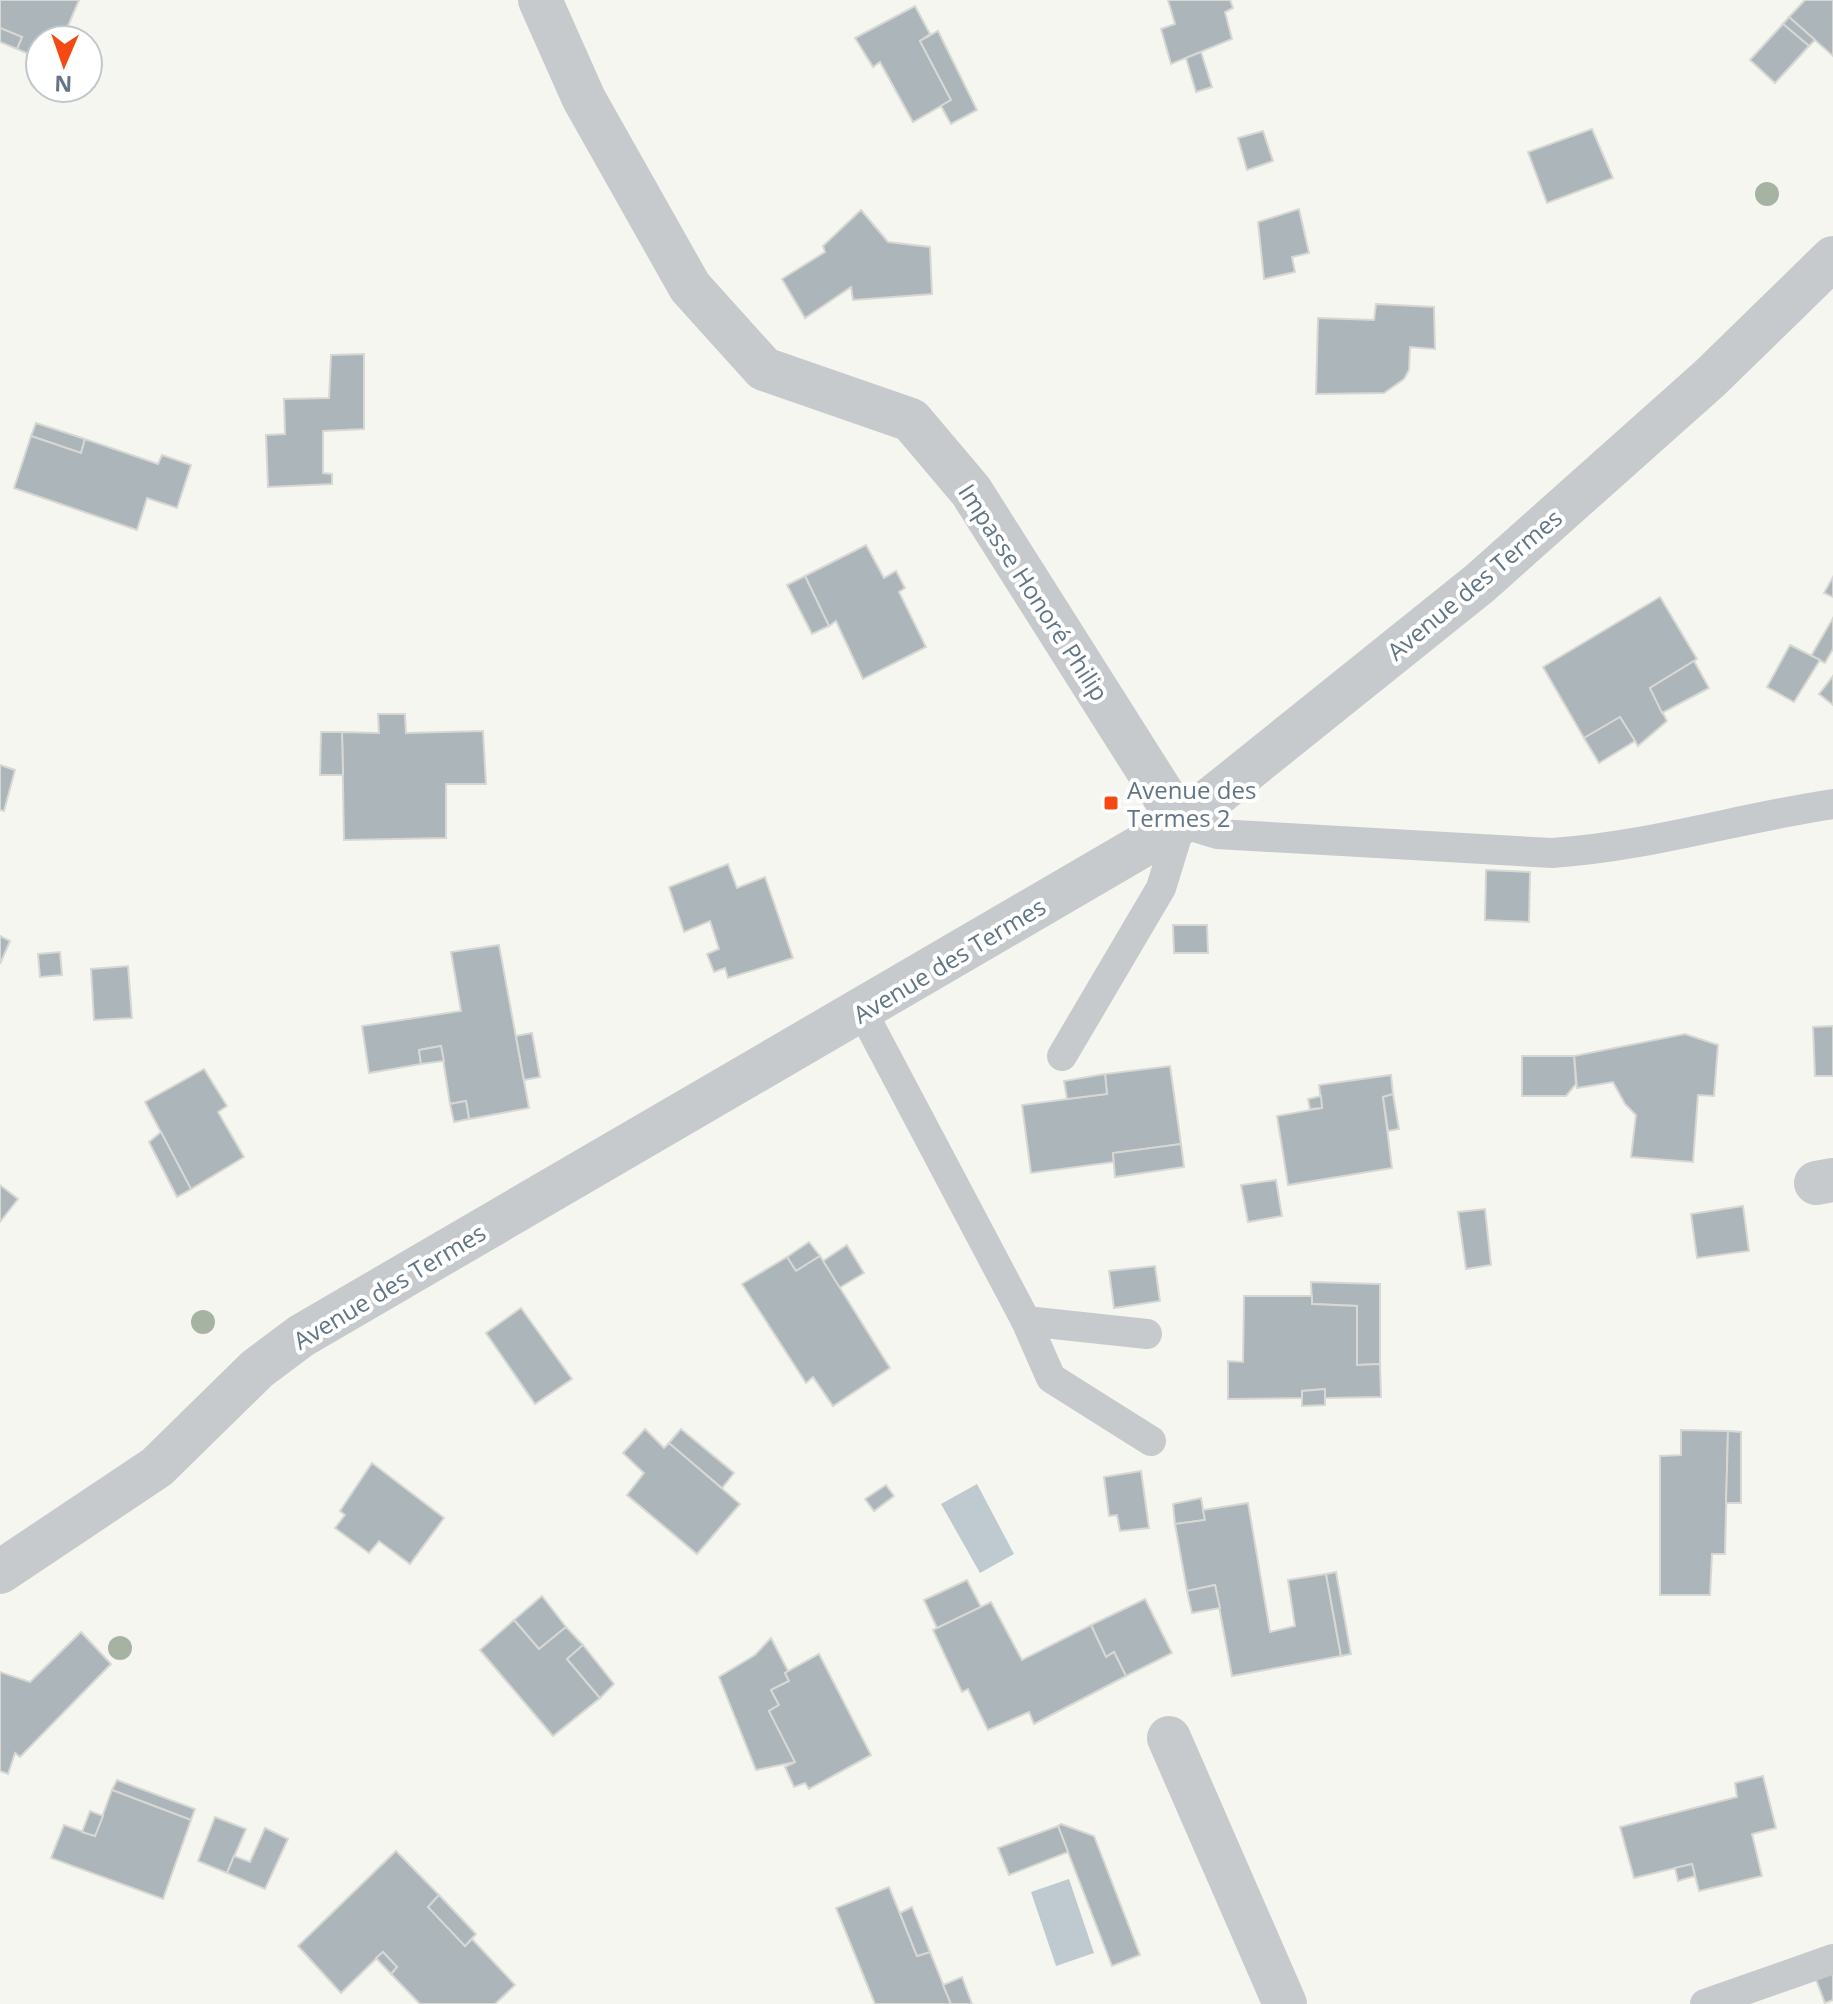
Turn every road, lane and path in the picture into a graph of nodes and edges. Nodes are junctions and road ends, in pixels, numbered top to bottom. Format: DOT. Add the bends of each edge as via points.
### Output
graph roads {
  1 [pos="540,0"];
  2 [pos="1833,258"];
  3 [pos="1833,804"];
  4 [pos="1181,823"];
  5 [pos="862,1011"];
  6 [pos="1062,1056"];
  7 [pos="1026,1321"];
  8 [pos="1147,1334"];
  9 [pos="1151,1441"];
  10 [pos="0,1572"];
  11 [pos="1169,1738"];
  12 [pos="1833,1959"];
  13 [pos="1285,2004"];
  14 [pos="1705,2004"];
  1 -- 4 [label="street, Impasse Honoré Philip" via="584,99 690,287 764,369 911,420 971,491"];
  2 -- 4 [label="street, Avenue des Termes" via="1710,378 1480,583"];
  3 -- 4 [label="lane" via="1597,850 1552,853 1217,834"];
  4 -- 5 [label="street, Avenue des Termes"];
  4 -- 6 [label="lane" via="1161,888"];
  5 -- 7 [label="lane"];
  5 -- 10 [label="street, Avenue des Termes" via="301,1336 257,1369 157,1467"];
  7 -- 8 [label="lane"];
  7 -- 9 [label="lane" via="1051,1378"];
  11 -- 13 [label="street"];
  12 -- 14 [label="lane"];
}
